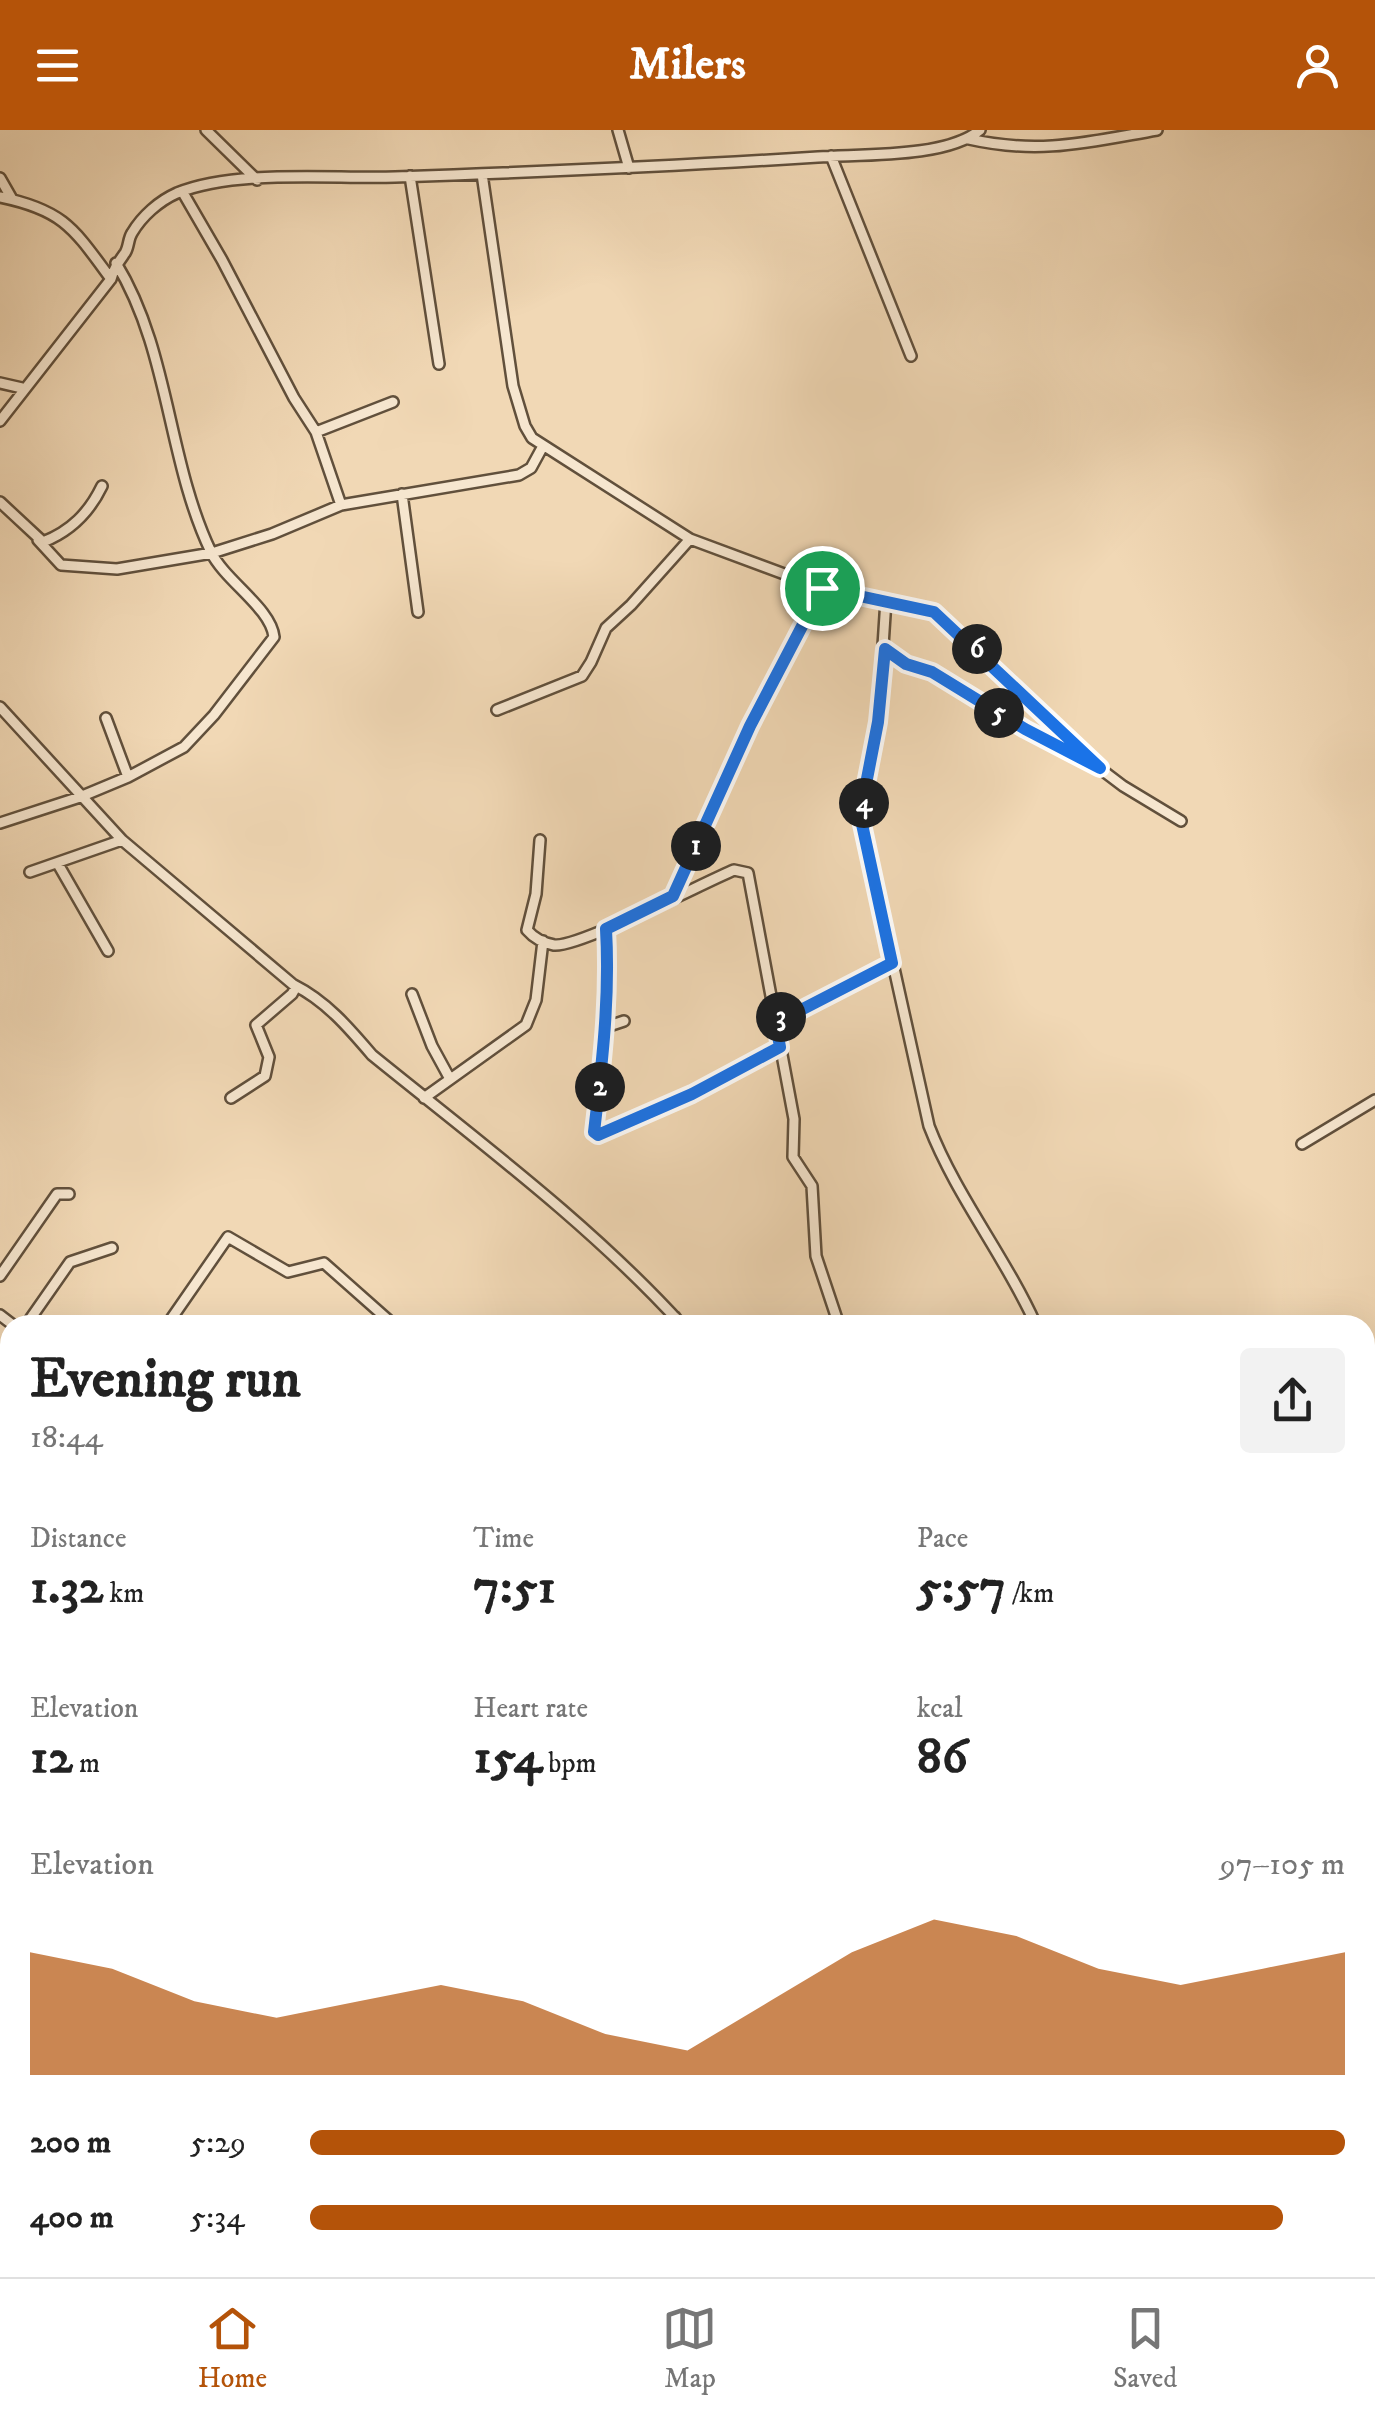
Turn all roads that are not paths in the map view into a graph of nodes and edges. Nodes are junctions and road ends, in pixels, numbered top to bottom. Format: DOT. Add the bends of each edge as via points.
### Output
graph roads {
  1 [pos="206,130"];
  2 [pos="618,130"];
  3 [pos="980,130"];
  4 [pos="1158,130"];
  5 [pos="969,139"];
  6 [pos="832,156"];
  7 [pos="628,168"];
  8 [pos="482,174"];
  9 [pos="410,176"];
  10 [pos="0,178"];
  11 [pos="257,180"];
  12 [pos="182,192"];
  13 [pos="0,197"];
  14 [pos="12,200"];
  15 [pos="116,264"];
  16 [pos="111,279"];
  17 [pos="911,356"];
  18 [pos="438,364"];
  19 [pos="0,383"];
  20 [pos="22,388"];
  21 [pos="393,402"];
  22 [pos="0,420"];
  23 [pos="316,432"];
  24 [pos="543,446"];
  25 [pos="102,486"];
  26 [pos="402,494"];
  27 [pos="0,502"];
  28 [pos="341,505"];
  29 [pos="690,538"];
  30 [pos="38,540"];
  31 [pos="212,554"];
  32 [pos="822,588"];
  33 [pos="886,600"];
  34 [pos="418,612"];
  35 [pos="885,649"];
  36 [pos="0,707"];
  37 [pos="497,710"];
  38 [pos="106,718"];
  39 [pos="1100,768"];
  40 [pos="128,777"];
  41 [pos="80,797"];
  42 [pos="1180,822"];
  43 [pos="0,823"];
  44 [pos="122,840"];
  45 [pos="540,840"];
  46 [pos="58,864"];
  47 [pos="30,872"];
  48 [pos="673,896"];
  49 [pos="606,929"];
  50 [pos="543,941"];
  51 [pos="108,951"];
  52 [pos="892,963"];
  53 [pos="294,985"];
  54 [pos="412,994"];
  55 [pos="775,1019"];
  56 [pos="624,1021"];
  57 [pos="606,1027"];
  58 [pos="780,1047"];
  59 [pos="450,1079"];
  60 [pos="232,1098"];
  61 [pos="424,1098"];
  62 [pos="1375,1100"];
  63 [pos="1302,1144"];
  64 [pos="69,1194"];
  65 [pos="112,1248"];
  66 [pos="0,1276"];
  67 [pos="33,1315"];
  68 [pos="173,1315"];
  69 [pos="383,1315"];
  70 [pos="673,1315"];
  71 [pos="835,1315"];
  72 [pos="1031,1315"];
  1 -- 11 [label="street"];
  2 -- 7 [label="street"];
  3 -- 5 [label="street"];
  4 -- 5 [label="street" via="1052,148"];
  5 -- 6 [label="street"];
  6 -- 7 [label="street"];
  6 -- 17 [label="street"];
  7 -- 8 [label="street"];
  8 -- 9 [label="street"];
  8 -- 24 [label="street" via="513,386 524,426"];
  9 -- 11 [label="street"];
  9 -- 18 [label="street"];
  10 -- 14 [label="street"];
  11 -- 12 [label="street"];
  12 -- 15 [label="street" via="146,215"];
  12 -- 23 [label="street"];
  13 -- 14 [label="street"];
  14 -- 16 [label="street" via="60,218"];
  15 -- 16 [label="street"];
  15 -- 31 [label="street" via="148,328 171,432"];
  16 -- 20 [label="street"];
  19 -- 20 [label="street"];
  20 -- 22 [label="street"];
  21 -- 23 [label="street"];
  23 -- 28 [label="street"];
  24 -- 26 [label="street" via="532,468 519,475"];
  24 -- 29 [label="street"];
  25 -- 30 [label="street" via="72,527"];
  26 -- 28 [label="street"];
  26 -- 34 [label="street"];
  27 -- 30 [label="street"];
  28 -- 31 [label="street"];
  29 -- 32 [label="street"];
  29 -- 37 [label="street" via="606,628 582,676"];
  30 -- 31 [label="street" via="61,565 117,569"];
  31 -- 40 [label="street" via="265,615 274,637 198,734"];
  32 -- 33 [label="street"];
  32 -- 48 [label="street"];
  33 -- 35 [label="street"];
  33 -- 39 [label="street" via="934,612 952,626"];
  35 -- 39 [label="street"];
  35 -- 52 [label="street" via="860,815"];
  36 -- 41 [label="street"];
  38 -- 40 [label="street"];
  39 -- 42 [label="street"];
  40 -- 41 [label="street"];
  41 -- 43 [label="street"];
  41 -- 44 [label="street"];
  44 -- 46 [label="street"];
  44 -- 53 [label="street"];
  45 -- 50 [label="street" via="536,894 526,923 530,935"];
  46 -- 47 [label="street"];
  46 -- 51 [label="street"];
  48 -- 49 [label="street"];
  48 -- 55 [label="street" via="734,870 748,873"];
  49 -- 50 [label="street" via="564,944"];
  49 -- 57 [label="street"];
  50 -- 59 [label="street" via="526,1026"];
  52 -- 55 [label="street"];
  52 -- 72 [label="street" via="928,1126"];
  53 -- 60 [label="street" via="296,991 256,1025 269,1057 264,1076"];
  53 -- 61 [label="street" via="312,994"];
  54 -- 59 [label="street"];
  55 -- 58 [label="street"];
  56 -- 57 [label="street"];
  57 -- 58 [label="street" via="598,1135"];
  58 -- 71 [label="street" via="794,1119 793,1157 812,1186 818,1267"];
  59 -- 61 [label="street"];
  61 -- 70 [label="street" via="568,1214"];
  62 -- 63 [label="street"];
  64 -- 66 [label="street" via="57,1194"];
  65 -- 67 [label="street" via="70,1262"];
  68 -- 69 [label="street" via="228,1237 288,1272 324,1263"];
}
